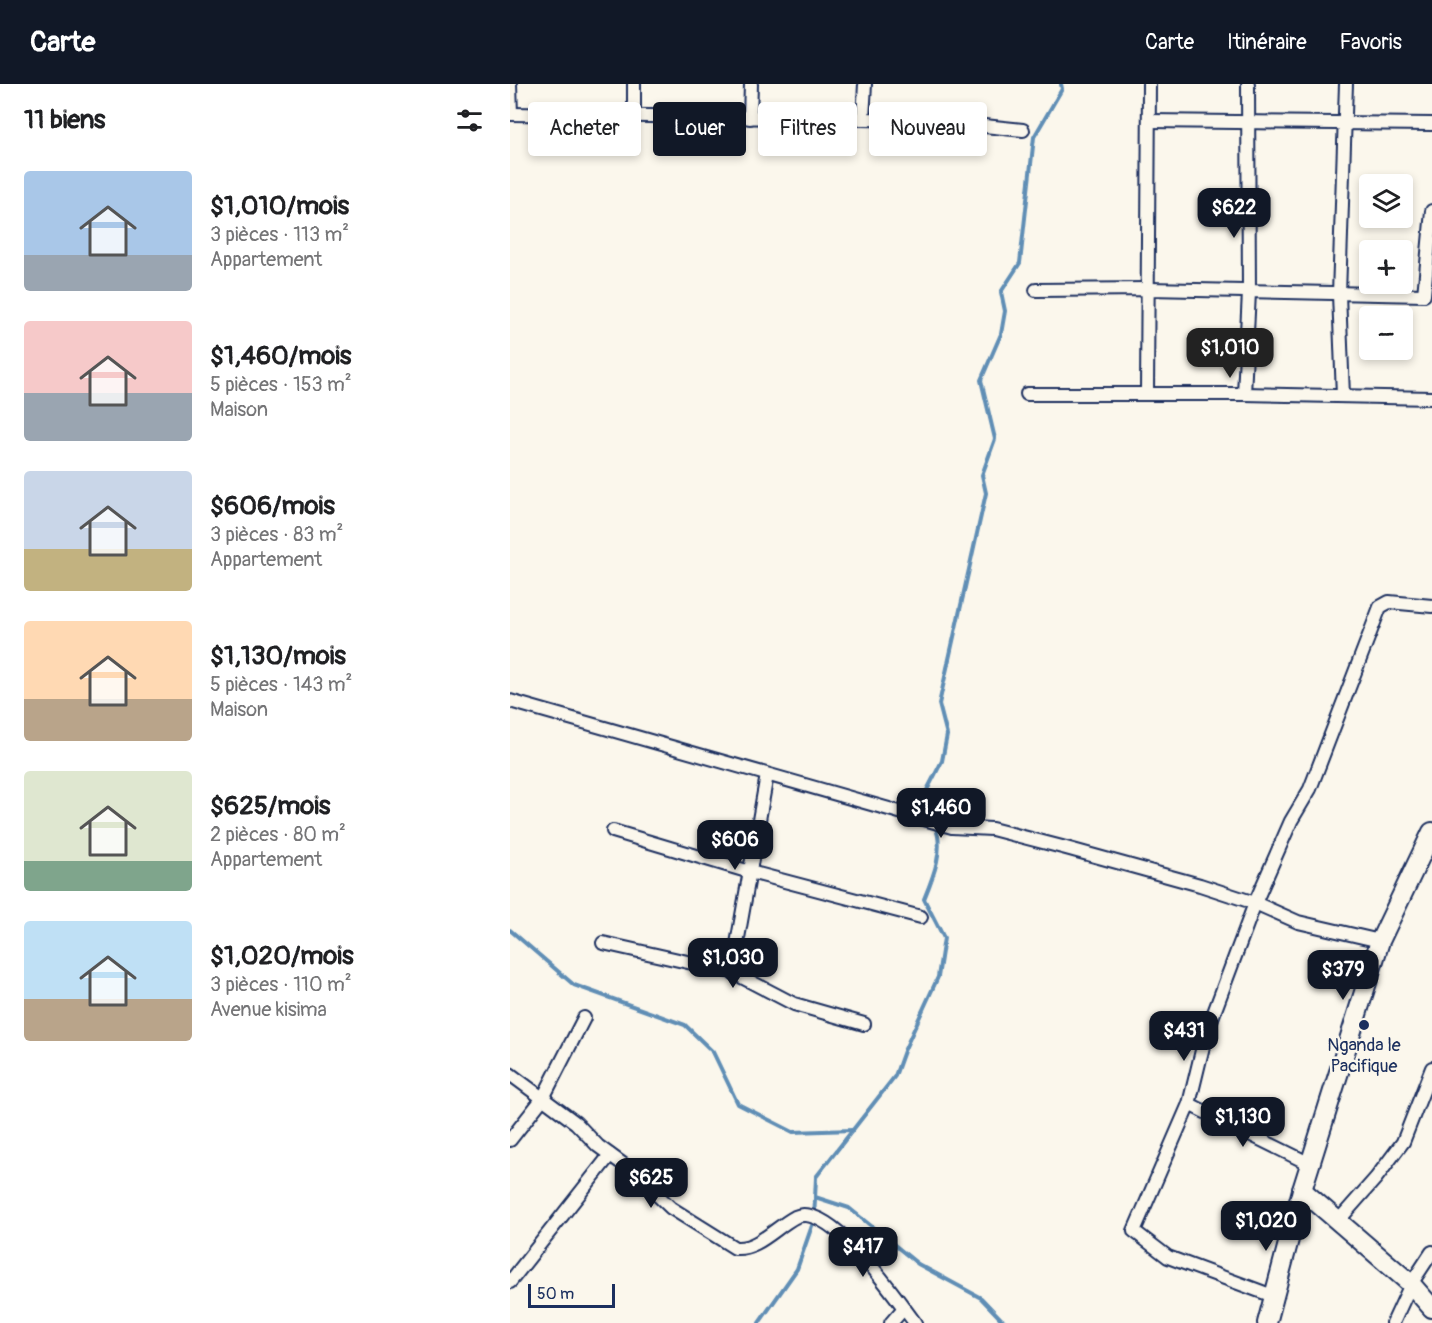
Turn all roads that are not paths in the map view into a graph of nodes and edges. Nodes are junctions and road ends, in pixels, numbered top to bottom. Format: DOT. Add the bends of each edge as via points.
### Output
graph roads {
  1 [pos="510,84"];
  2 [pos="634,84"];
  3 [pos="751,84"];
  4 [pos="865,84"];
  5 [pos="1149,84"];
  6 [pos="1248,84"];
  7 [pos="1346,84"];
  8 [pos="634,102"];
  9 [pos="510,114"];
  10 [pos="528,114"];
  11 [pos="641,116"];
  12 [pos="750,118"];
  13 [pos="863,119"];
  14 [pos="1149,121"];
  15 [pos="1248,121"];
  16 [pos="1346,124"];
  17 [pos="1432,124"];
  18 [pos="1023,130"];
  19 [pos="1432,211"];
  20 [pos="1149,289"];
  21 [pos="1036,290"];
  22 [pos="1249,292"];
  23 [pos="1339,294"];
  24 [pos="1027,394"];
  25 [pos="1147,394"];
  26 [pos="1244,394"];
  27 [pos="1343,396"];
  28 [pos="1432,398"];
  29 [pos="1432,606"];
  30 [pos="510,701"];
  31 [pos="767,775"];
  32 [pos="613,831"];
  33 [pos="1432,832"];
  34 [pos="750,872"];
  35 [pos="1255,903"];
  36 [pos="921,917"];
  37 [pos="1380,941"];
  38 [pos="603,943"];
  39 [pos="732,972"];
  40 [pos="585,1018"];
  41 [pos="864,1024"];
  42 [pos="1431,1072"];
  43 [pos="510,1074"];
  44 [pos="543,1098"];
  45 [pos="1189,1104"];
  46 [pos="510,1140"];
  47 [pos="610,1155"];
  48 [pos="1310,1164"];
  49 [pos="1302,1190"];
  50 [pos="1339,1220"];
  51 [pos="1432,1252"];
  52 [pos="510,1282"];
  53 [pos="1411,1284"];
  54 [pos="1273,1296"];
  55 [pos="904,1308"];
  56 [pos="1432,1308"];
  57 [pos="891,1323"];
  58 [pos="915,1323"];
  59 [pos="1267,1323"];
  60 [pos="1393,1323"];
  1 -- 9 [label="street"];
  2 -- 8 [label="street"];
  3 -- 12 [label="street"];
  4 -- 13 [label="street"];
  5 -- 14 [label="street"];
  6 -- 15 [label="street"];
  7 -- 16 [label="street"];
  9 -- 10 [label="street"];
  11 -- 12 [label="street"];
  12 -- 13 [label="street"];
  13 -- 18 [label="street" via="926,120"];
  14 -- 15 [label="street"];
  14 -- 20 [label="street"];
  15 -- 16 [label="street"];
  15 -- 22 [label="street"];
  16 -- 17 [label="street"];
  16 -- 23 [label="street"];
  19 -- 23 [label="street" via="1424,295"];
  20 -- 21 [label="street"];
  20 -- 22 [label="street"];
  20 -- 25 [label="street"];
  22 -- 23 [label="street"];
  22 -- 26 [label="street"];
  23 -- 27 [label="street"];
  24 -- 25 [label="street"];
  25 -- 26 [label="street"];
  26 -- 27 [label="street"];
  27 -- 28 [label="street"];
  29 -- 35 [label="street" via="1389,602 1380,608 1310,789 1291,821"];
  30 -- 31 [label="street"];
  31 -- 34 [label="street"];
  31 -- 35 [label="street" via="952,826 992,829 1066,848"];
  32 -- 34 [label="street"];
  33 -- 37 [label="street"];
  34 -- 36 [label="street"];
  34 -- 39 [label="street"];
  35 -- 37 [label="street" via="1298,922"];
  35 -- 45 [label="street" via="1206,1034"];
  37 -- 48 [label="street"];
  38 -- 39 [label="street"];
  39 -- 41 [label="street" via="794,1004"];
  40 -- 44 [label="street"];
  42 -- 50 [label="street" via="1403,1142"];
  43 -- 44 [label="street"];
  44 -- 46 [label="street"];
  44 -- 47 [label="street"];
  45 -- 48 [label="street"];
  45 -- 54 [label="street" via="1134,1230 1168,1257"];
  47 -- 52 [label="street"];
  47 -- 55 [label="street" via="671,1208 735,1248 746,1249 798,1216 824,1222 867,1260"];
  48 -- 49 [label="street"];
  49 -- 50 [label="street"];
  49 -- 54 [label="street"];
  50 -- 53 [label="street"];
  51 -- 53 [label="street"];
  53 -- 56 [label="street"];
  53 -- 60 [label="street"];
  54 -- 59 [label="street"];
  55 -- 57 [label="street"];
  55 -- 58 [label="street"];
}
